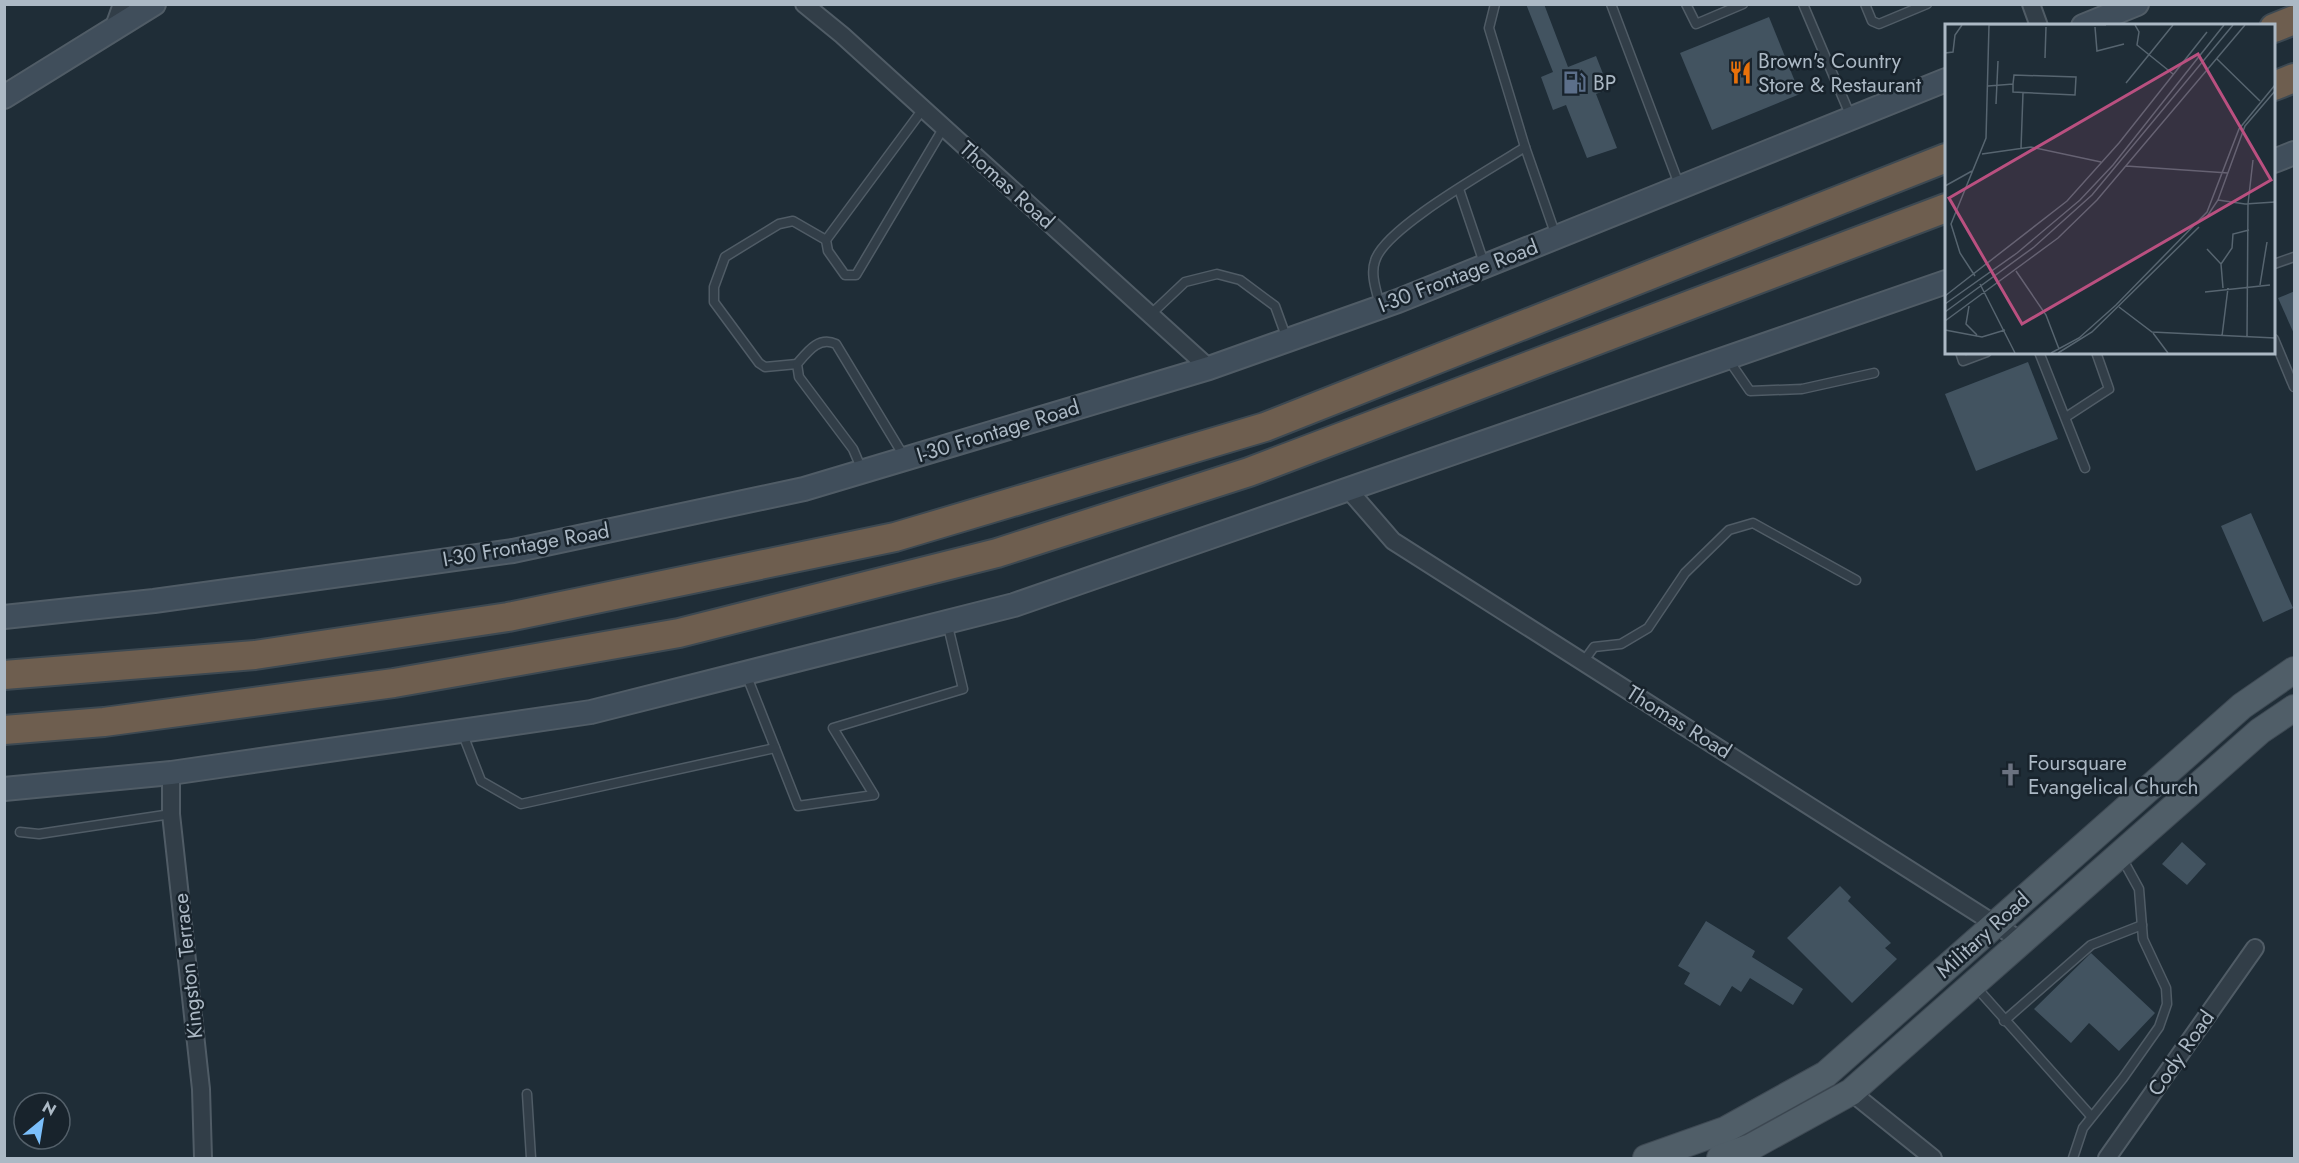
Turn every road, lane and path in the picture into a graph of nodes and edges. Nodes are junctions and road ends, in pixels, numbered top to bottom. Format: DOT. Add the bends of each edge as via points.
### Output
graph roads {
  1 [pos="122,4"];
  2 [pos="154,4"];
  3 [pos="804,4"];
  4 [pos="1495,4"];
  5 [pos="1611,4"];
  6 [pos="1686,4"];
  7 [pos="1743,4"];
  8 [pos="1803,4"];
  9 [pos="1864,4"];
  10 [pos="1927,4"];
  11 [pos="2031,4"];
  12 [pos="2137,4"];
  13 [pos="2295,20"];
  14 [pos="2038,24"];
  15 [pos="2088,24"];
  16 [pos="2275,28"];
  17 [pos="112,32"];
  18 [pos="2295,78"];
  19 [pos="1945,81"];
  20 [pos="2275,86"];
  21 [pos="4,97"];
  22 [pos="923,109"];
  23 [pos="1851,118"];
  24 [pos="944,128"];
  25 [pos="1525,147"];
  26 [pos="2295,153"];
  27 [pos="1945,159"];
  28 [pos="2275,161"];
  29 [pos="1680,187"];
  30 [pos="1459,189"];
  31 [pos="1945,209"];
  32 [pos="1557,237"];
  33 [pos="826,240"];
  34 [pos="2295,257"];
  35 [pos="2275,264"];
  36 [pos="1485,266"];
  37 [pos="1945,283"];
  38 [pos="1381,307"];
  39 [pos="1150,315"];
  40 [pos="1287,340"];
  41 [pos="2275,341"];
  42 [pos="1961,354"];
  43 [pos="1982,354"];
  44 [pos="2040,354"];
  45 [pos="2097,354"];
  46 [pos="1727,359"];
  47 [pos="797,364"];
  48 [pos="1209,368"];
  49 [pos="1874,372"];
  50 [pos="2295,387"];
  51 [pos="2066,417"];
  52 [pos="906,459"];
  53 [pos="2085,468"];
  54 [pos="863,471"];
  55 [pos="1347,488"];
  56 [pos="1856,580"];
  57 [pos="4,617"];
  58 [pos="946,622"];
  59 [pos="1583,662"];
  60 [pos="2295,670"];
  61 [pos="745,673"];
  62 [pos="4,675"];
  63 [pos="2295,708"];
  64 [pos="4,730"];
  65 [pos="462,731"];
  66 [pos="775,748"];
  67 [pos="171,773"];
  68 [pos="4,789"];
  69 [pos="171,814"];
  70 [pos="20,832"];
  71 [pos="2120,856"];
  72 [pos="1996,922"];
  73 [pos="2142,925"];
  74 [pos="2023,942"];
  75 [pos="2254,948"];
  76 [pos="1973,985"];
  77 [pos="2004,1021"];
  78 [pos="1851,1092"];
  79 [pos="527,1094"];
  80 [pos="2091,1116"];
  81 [pos="203,1158"];
  82 [pos="531,1158"];
  83 [pos="1646,1158"];
  84 [pos="1720,1158"];
  85 [pos="1933,1158"];
  86 [pos="2073,1158"];
  87 [pos="2107,1158"];
  1 -- 17 [label="street"];
  2 -- 17 [label="main road"];
  3 -- 22 [label="street, Thomas Road"];
  4 -- 25 [label="lane" via="1489,28"];
  5 -- 29 [label="lane"];
  6 -- 7 [label="lane" via="1696,24"];
  8 -- 23 [label="lane"];
  9 -- 10 [label="lane" via="1872,21 1879,24"];
  11 -- 14 [label="street"];
  12 -- 15 [label="main road"];
  13 -- 16 [label="highway"];
  17 -- 21 [label="main road"];
  18 -- 20 [label="highway"];
  19 -- 23 [label="main road, I-30 Frontage Road"];
  22 -- 24 [label="street, Thomas Road"];
  22 -- 33 [label="lane"];
  23 -- 29 [label="main road, I-30 Frontage Road"];
  24 -- 33 [label="lane" via="856,275 844,275 828,251"];
  24 -- 39 [label="street, Thomas Road"];
  25 -- 30 [label="lane"];
  25 -- 32 [label="lane"];
  26 -- 28 [label="main road"];
  27 -- 62 [label="highway" via="1265,427 895,537 508,617 255,655"];
  29 -- 32 [label="main road, I-30 Frontage Road"];
  30 -- 36 [label="lane"];
  30 -- 38 [label="lane" via="1392,235 1375,260 1373,279"];
  31 -- 64 [label="highway" via="1249,472 997,553 679,633 394,683 104,722"];
  32 -- 36 [label="main road, I-30 Frontage Road"];
  33 -- 47 [label="lane" via="794,221 779,224 725,257 714,288 714,302 759,363 765,367"];
  34 -- 35 [label="lane"];
  36 -- 38 [label="main road, I-30 Frontage Road"];
  37 -- 46 [label="main road"];
  38 -- 40 [label="main road, I-30 Frontage Road"];
  39 -- 40 [label="lane" via="1185,282 1217,274 1240,280 1275,306"];
  39 -- 48 [label="street, Thomas Road"];
  40 -- 48 [label="main road, I-30 Frontage Road"];
  41 -- 50 [label="lane"];
  42 -- 43 [label="lane" via="1963,361"];
  44 -- 51 [label="lane"];
  45 -- 51 [label="lane" via="2109,389"];
  46 -- 49 [label="lane" via="1750,391 1802,388"];
  46 -- 55 [label="main road"];
  47 -- 52 [label="lane" via="819,343 836,344"];
  47 -- 54 [label="lane" via="799,377 852,449"];
  48 -- 52 [label="main road, I-30 Frontage Road"];
  51 -- 53 [label="lane"];
  52 -- 54 [label="main road, I-30 Frontage Road"];
  54 -- 57 [label="main road, I-30 Frontage Road" via="804,489 513,551 154,601"];
  55 -- 58 [label="main road" via="1014,605"];
  55 -- 59 [label="street, Thomas Road" via="1394,541"];
  56 -- 59 [label="lane" via="1753,523 1729,530 1685,573 1648,628 1621,644 1594,647"];
  58 -- 61 [label="main road"];
  58 -- 66 [label="lane" via="963,689 833,728 874,795 798,806"];
  59 -- 72 [label="street, Thomas Road"];
  60 -- 72 [label="main road, Military Road" via="2242,706"];
  61 -- 65 [label="main road" via="591,712"];
  61 -- 66 [label="lane"];
  63 -- 71 [label="main road, Military Road" via="2260,731"];
  65 -- 66 [label="lane" via="481,781 521,804"];
  65 -- 67 [label="main road"];
  67 -- 68 [label="main road"];
  67 -- 69 [label="street, Kingston Terrace"];
  69 -- 70 [label="lane" via="39,834"];
  69 -- 81 [label="street, Kingston Terrace" via="201,1089"];
  71 -- 73 [label="lane" via="2139,889"];
  71 -- 74 [label="main road, Military Road"];
  72 -- 74 [label="street, Thomas Road"];
  72 -- 83 [label="main road, Military Road" via="1826,1074 1725,1130"];
  73 -- 77 [label="lane" via="2091,945"];
  73 -- 80 [label="lane" via="2144,939 2166,988 2167,1004 2159,1027"];
  74 -- 76 [label="main road, Military Road"];
  75 -- 87 [label="street, Cody Road"];
  76 -- 77 [label="lane"];
  76 -- 78 [label="main road, Military Road"];
  77 -- 80 [label="lane"];
  78 -- 84 [label="main road, Military Road" via="1750,1147"];
  78 -- 85 [label="street"];
  79 -- 82 [label="lane"];
  80 -- 86 [label="lane"];
}
